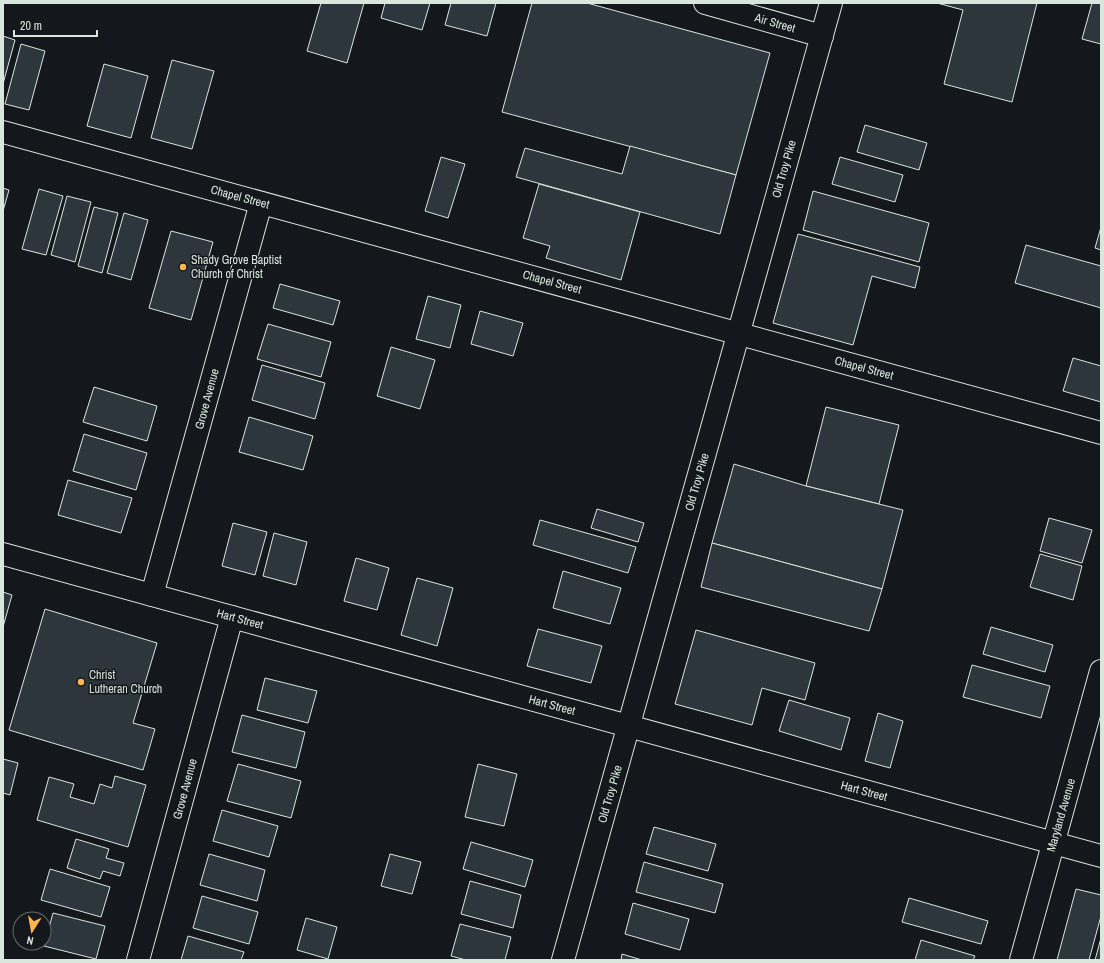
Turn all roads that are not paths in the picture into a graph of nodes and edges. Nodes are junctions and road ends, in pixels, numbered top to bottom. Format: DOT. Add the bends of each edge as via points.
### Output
graph roads {
  1 [pos="705,3"];
  2 [pos="831,3"];
  3 [pos="822,36"];
  4 [pos="3,132"];
  5 [pos="261,203"];
  6 [pos="738,334"];
  7 [pos="1101,433"];
  8 [pos="3,554"];
  9 [pos="152,595"];
  10 [pos="232,617"];
  11 [pos="1101,670"];
  12 [pos="628,726"];
  13 [pos="1053,843"];
  14 [pos="1101,856"];
  15 [pos="138,960"];
  16 [pos="563,960"];
  17 [pos="1021,960"];
  1 -- 3 [label="street, Air Street"];
  2 -- 3 [label="street, Old Troy Pike"];
  3 -- 6 [label="street, Old Troy Pike"];
  4 -- 5 [label="street, Chapel Street"];
  5 -- 6 [label="street, Chapel Street"];
  5 -- 9 [label="street, Grove Avenue"];
  6 -- 7 [label="street, Chapel Street"];
  6 -- 12 [label="street, Old Troy Pike"];
  8 -- 9 [label="street, Hart Street"];
  9 -- 10 [label="street, Hart Street"];
  10 -- 12 [label="street, Hart Street"];
  10 -- 15 [label="street, Grove Avenue"];
  11 -- 13 [label="street, Maryland Avenue"];
  12 -- 13 [label="street, Hart Street"];
  12 -- 16 [label="street, Old Troy Pike"];
  13 -- 14 [label="street, Hart Street"];
  13 -- 17 [label="street, Maryland Avenue"];
}
